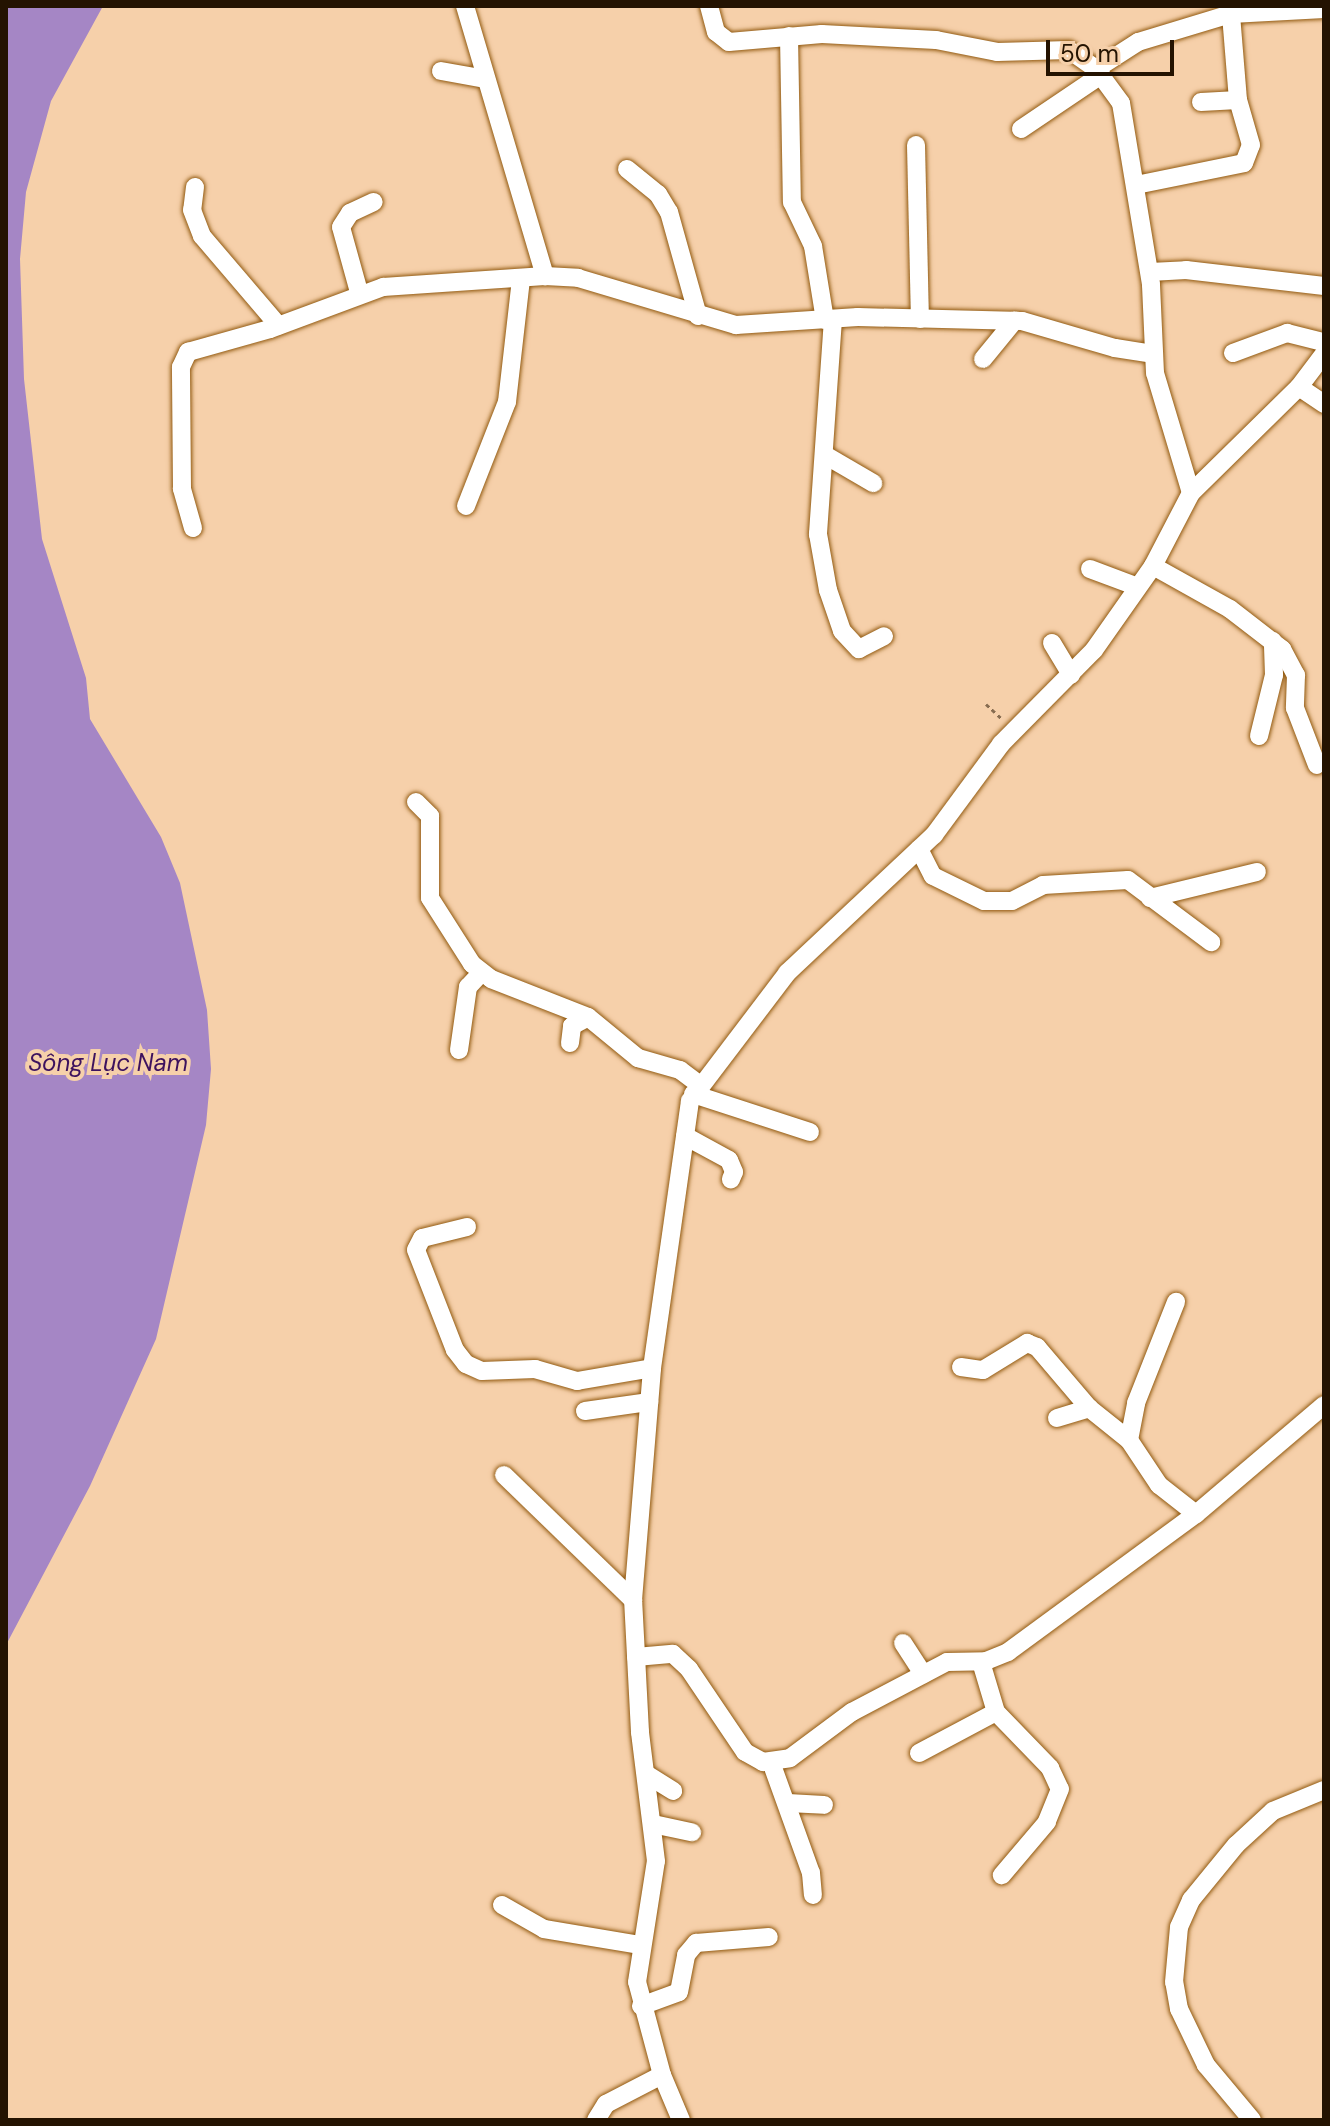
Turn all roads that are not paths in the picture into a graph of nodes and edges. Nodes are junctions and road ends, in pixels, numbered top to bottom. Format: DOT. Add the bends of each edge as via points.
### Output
graph roads {
  1 [pos="465,6"];
  2 [pos="709,6"];
  3 [pos="1324,9"];
  4 [pos="1231,14"];
  5 [pos="789,36"];
  6 [pos="441,71"];
  7 [pos="1099,72"];
  8 [pos="486,79"];
  9 [pos="1238,100"];
  10 [pos="1201,102"];
  11 [pos="1021,129"];
  12 [pos="916,145"];
  13 [pos="627,169"];
  14 [pos="1136,185"];
  15 [pos="195,187"];
  16 [pos="374,202"];
  17 [pos="1150,272"];
  18 [pos="545,276"];
  19 [pos="521,279"];
  20 [pos="1324,286"];
  21 [pos="359,292"];
  22 [pos="698,316"];
  23 [pos="920,319"];
  24 [pos="829,320"];
  25 [pos="1015,320"];
  26 [pos="279,326"];
  27 [pos="1324,342"];
  28 [pos="1233,353"];
  29 [pos="1153,354"];
  30 [pos="1324,354"];
  31 [pos="983,359"];
  32 [pos="1299,387"];
  33 [pos="1324,404"];
  34 [pos="825,455"];
  35 [pos="873,483"];
  36 [pos="1191,493"];
  37 [pos="466,506"];
  38 [pos="193,528"];
  39 [pos="1153,566"];
  40 [pos="1090,569"];
  41 [pos="1138,587"];
  42 [pos="884,636"];
  43 [pos="1273,641"];
  44 [pos="1052,643"];
  45 [pos="1071,675"];
  46 [pos="1259,736"];
  47 [pos="1317,765"];
  48 [pos="416,802"];
  49 [pos="919,849"];
  50 [pos="1257,872"];
  51 [pos="1150,898"];
  52 [pos="1211,942"];
  53 [pos="481,973"];
  54 [pos="588,1017"];
  55 [pos="570,1043"];
  56 [pos="459,1050"];
  57 [pos="696,1089"];
  58 [pos="810,1132"];
  59 [pos="685,1136"];
  60 [pos="731,1179"];
  61 [pos="467,1227"];
  62 [pos="1176,1302"];
  63 [pos="961,1367"];
  64 [pos="652,1368"];
  65 [pos="649,1402"];
  66 [pos="1324,1405"];
  67 [pos="1089,1408"];
  68 [pos="585,1411"];
  69 [pos="1057,1418"];
  70 [pos="1129,1440"];
  71 [pos="504,1475"];
  72 [pos="1196,1514"];
  73 [pos="633,1600"];
  74 [pos="903,1643"];
  75 [pos="636,1657"];
  76 [pos="981,1662"];
  77 [pos="923,1674"];
  78 [pos="996,1712"];
  79 [pos="919,1753"];
  80 [pos="771,1762"];
  81 [pos="646,1774"];
  82 [pos="1324,1790"];
  83 [pos="673,1791"];
  84 [pos="788,1803"];
  85 [pos="824,1805"];
  86 [pos="653,1824"];
  87 [pos="692,1832"];
  88 [pos="1002,1875"];
  89 [pos="813,1895"];
  90 [pos="502,1905"];
  91 [pos="769,1937"];
  92 [pos="641,1945"];
  93 [pos="641,2006"];
  94 [pos="662,2075"];
  95 [pos="596,2120"];
  96 [pos="681,2120"];
  97 [pos="1252,2120"];
  1 -- 8 [label="street"];
  2 -- 5 [label="street" via="716,32 729,42"];
  3 -- 4 [label="street"];
  4 -- 7 [label="street" via="1138,42"];
  4 -- 9 [label="street"];
  5 -- 7 [label="street" via="936,40 997,52 1069,50"];
  5 -- 24 [label="street" via="790,186 796,215 813,246"];
  6 -- 8 [label="street"];
  7 -- 11 [label="street"];
  7 -- 14 [label="street" via="1121,103"];
  8 -- 18 [label="street"];
  9 -- 10 [label="street"];
  9 -- 14 [label="street" via="1251,145 1244,163"];
  12 -- 23 [label="street"];
  13 -- 22 [label="street" via="658,194 669,212"];
  14 -- 17 [label="street"];
  15 -- 26 [label="street" via="192,210 202,236"];
  16 -- 21 [label="street" via="350,213 341,227"];
  17 -- 20 [label="street" via="1186,270"];
  17 -- 29 [label="street"];
  18 -- 19 [label="street"];
  18 -- 22 [label="street" via="578,278"];
  19 -- 21 [label="street" via="405,284"];
  19 -- 37 [label="street" via="507,402"];
  21 -- 26 [label="street"];
  22 -- 24 [label="street" via="736,325"];
  23 -- 24 [label="street"];
  23 -- 25 [label="street"];
  24 -- 34 [label="street"];
  25 -- 29 [label="street"];
  25 -- 31 [label="street"];
  26 -- 38 [label="street" via="193,348 184,358 182,489"];
  27 -- 28 [label="street" via="1287,333"];
  29 -- 36 [label="street"];
  30 -- 32 [label="street"];
  32 -- 33 [label="street"];
  32 -- 36 [label="street"];
  34 -- 35 [label="street"];
  34 -- 42 [label="street" via="818,534 830,599 842,631 856,649"];
  36 -- 39 [label="street"];
  39 -- 41 [label="street"];
  39 -- 43 [label="street" via="1230,609"];
  40 -- 41 [label="street"];
  41 -- 45 [label="street"];
  43 -- 46 [label="street" via="1274,675"];
  43 -- 47 [label="street" via="1296,675 1295,708"];
  44 -- 45 [label="street"];
  45 -- 49 [label="street" via="1015,730"];
  48 -- 53 [label="street" via="429,809 430,898"];
  49 -- 51 [label="street" via="933,876 972,898 1012,901 1043,885 1119,880 1128,880"];
  49 -- 57 [label="street" via="805,953"];
  50 -- 51 [label="street"];
  51 -- 52 [label="street"];
  53 -- 54 [label="street"];
  53 -- 56 [label="street" via="468,987"];
  54 -- 55 [label="street" via="572,1026"];
  54 -- 57 [label="street" via="638,1058 680,1070"];
  57 -- 58 [label="street"];
  57 -- 59 [label="street"];
  59 -- 60 [label="street" via="729,1160"];
  59 -- 64 [label="street"];
  61 -- 64 [label="street" via="422,1238 416,1250 455,1350 466,1364 482,1371 535,1369 577,1381"];
  62 -- 70 [label="street" via="1136,1403"];
  63 -- 67 [label="street" via="983,1370 1032,1344"];
  64 -- 65 [label="street"];
  65 -- 68 [label="street"];
  65 -- 73 [label="street"];
  66 -- 72 [label="street"];
  67 -- 69 [label="street"];
  67 -- 70 [label="street"];
  70 -- 72 [label="street" via="1159,1485"];
  71 -- 73 [label="street"];
  72 -- 76 [label="street" via="1008,1652"];
  73 -- 75 [label="street"];
  74 -- 77 [label="street"];
  75 -- 80 [label="street" via="667,1652 680,1660 745,1752"];
  75 -- 81 [label="street"];
  76 -- 77 [label="street" via="952,1660"];
  76 -- 78 [label="street"];
  77 -- 80 [label="street" via="852,1712 803,1751"];
  78 -- 79 [label="street"];
  78 -- 88 [label="street" via="1050,1768 1060,1789 1047,1822"];
  80 -- 84 [label="street"];
  81 -- 83 [label="street"];
  81 -- 86 [label="street"];
  82 -- 97 [label="street" via="1273,1811 1236,1845 1191,1900 1179,1927 1174,1982 1179,2009 1206,2065"];
  84 -- 85 [label="street"];
  84 -- 89 [label="street"];
  86 -- 87 [label="street"];
  86 -- 92 [label="street" via="656,1861"];
  90 -- 92 [label="street" via="544,1929"];
  91 -- 93 [label="street" via="696,1943 686,1955 679,1992"];
  92 -- 93 [label="street"];
  93 -- 94 [label="street"];
  94 -- 95 [label="street" via="622,2093"];
  94 -- 96 [label="street"];
}
